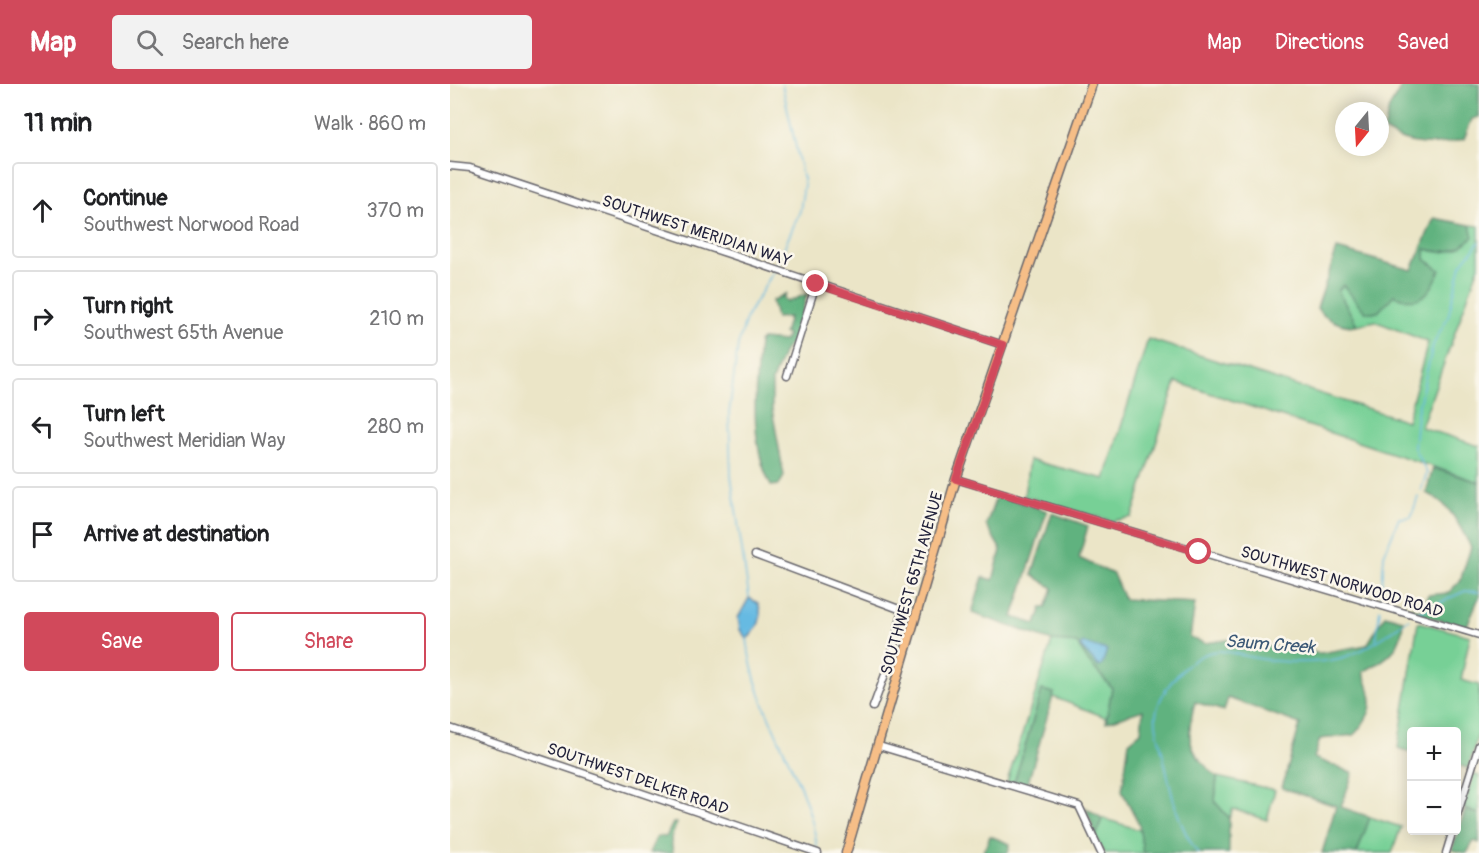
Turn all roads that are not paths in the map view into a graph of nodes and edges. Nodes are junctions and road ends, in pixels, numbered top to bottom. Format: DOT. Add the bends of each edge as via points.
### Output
graph roads {
  1 [pos="1092,84"];
  2 [pos="451,166"];
  3 [pos="816,284"];
  4 [pos="1003,345"];
  5 [pos="788,376"];
  6 [pos="956,479"];
  7 [pos="755,555"];
  8 [pos="1479,635"];
  9 [pos="890,661"];
  10 [pos="903,666"];
  11 [pos="873,707"];
  12 [pos="450,728"];
  13 [pos="1479,745"];
  14 [pos="879,746"];
  15 [pos="1461,803"];
  16 [pos="1452,835"];
  17 [pos="818,853"];
  18 [pos="846,853"];
  19 [pos="1101,853"];
  20 [pos="1446,853"];
  1 -- 4 [label="main road, SOUTHWEST 65TH AVENUE"];
  2 -- 3 [label="street, SOUTHWEST MERIDIAN WAY" via="470,168"];
  3 -- 4 [label="street, SOUTHWEST MERIDIAN WAY"];
  3 -- 5 [label="street"];
  4 -- 6 [label="main road, SOUTHWEST 65TH AVENUE"];
  6 -- 8 [label="street, SOUTHWEST NORWOOD ROAD"];
  6 -- 10 [label="main road, SOUTHWEST 65TH AVENUE"];
  7 -- 9 [label="street" via="899,609 902,619"];
  9 -- 10 [label="street"];
  9 -- 11 [label="street"];
  10 -- 14 [label="main road, SOUTHWEST 65TH AVENUE"];
  12 -- 17 [label="street, SOUTHWEST DELKER ROAD"];
  13 -- 15 [label="street"];
  14 -- 18 [label="main road, SOUTHWEST 65TH AVENUE"];
  14 -- 19 [label="street" via="1079,806"];
  16 -- 20 [label="street"];
}
